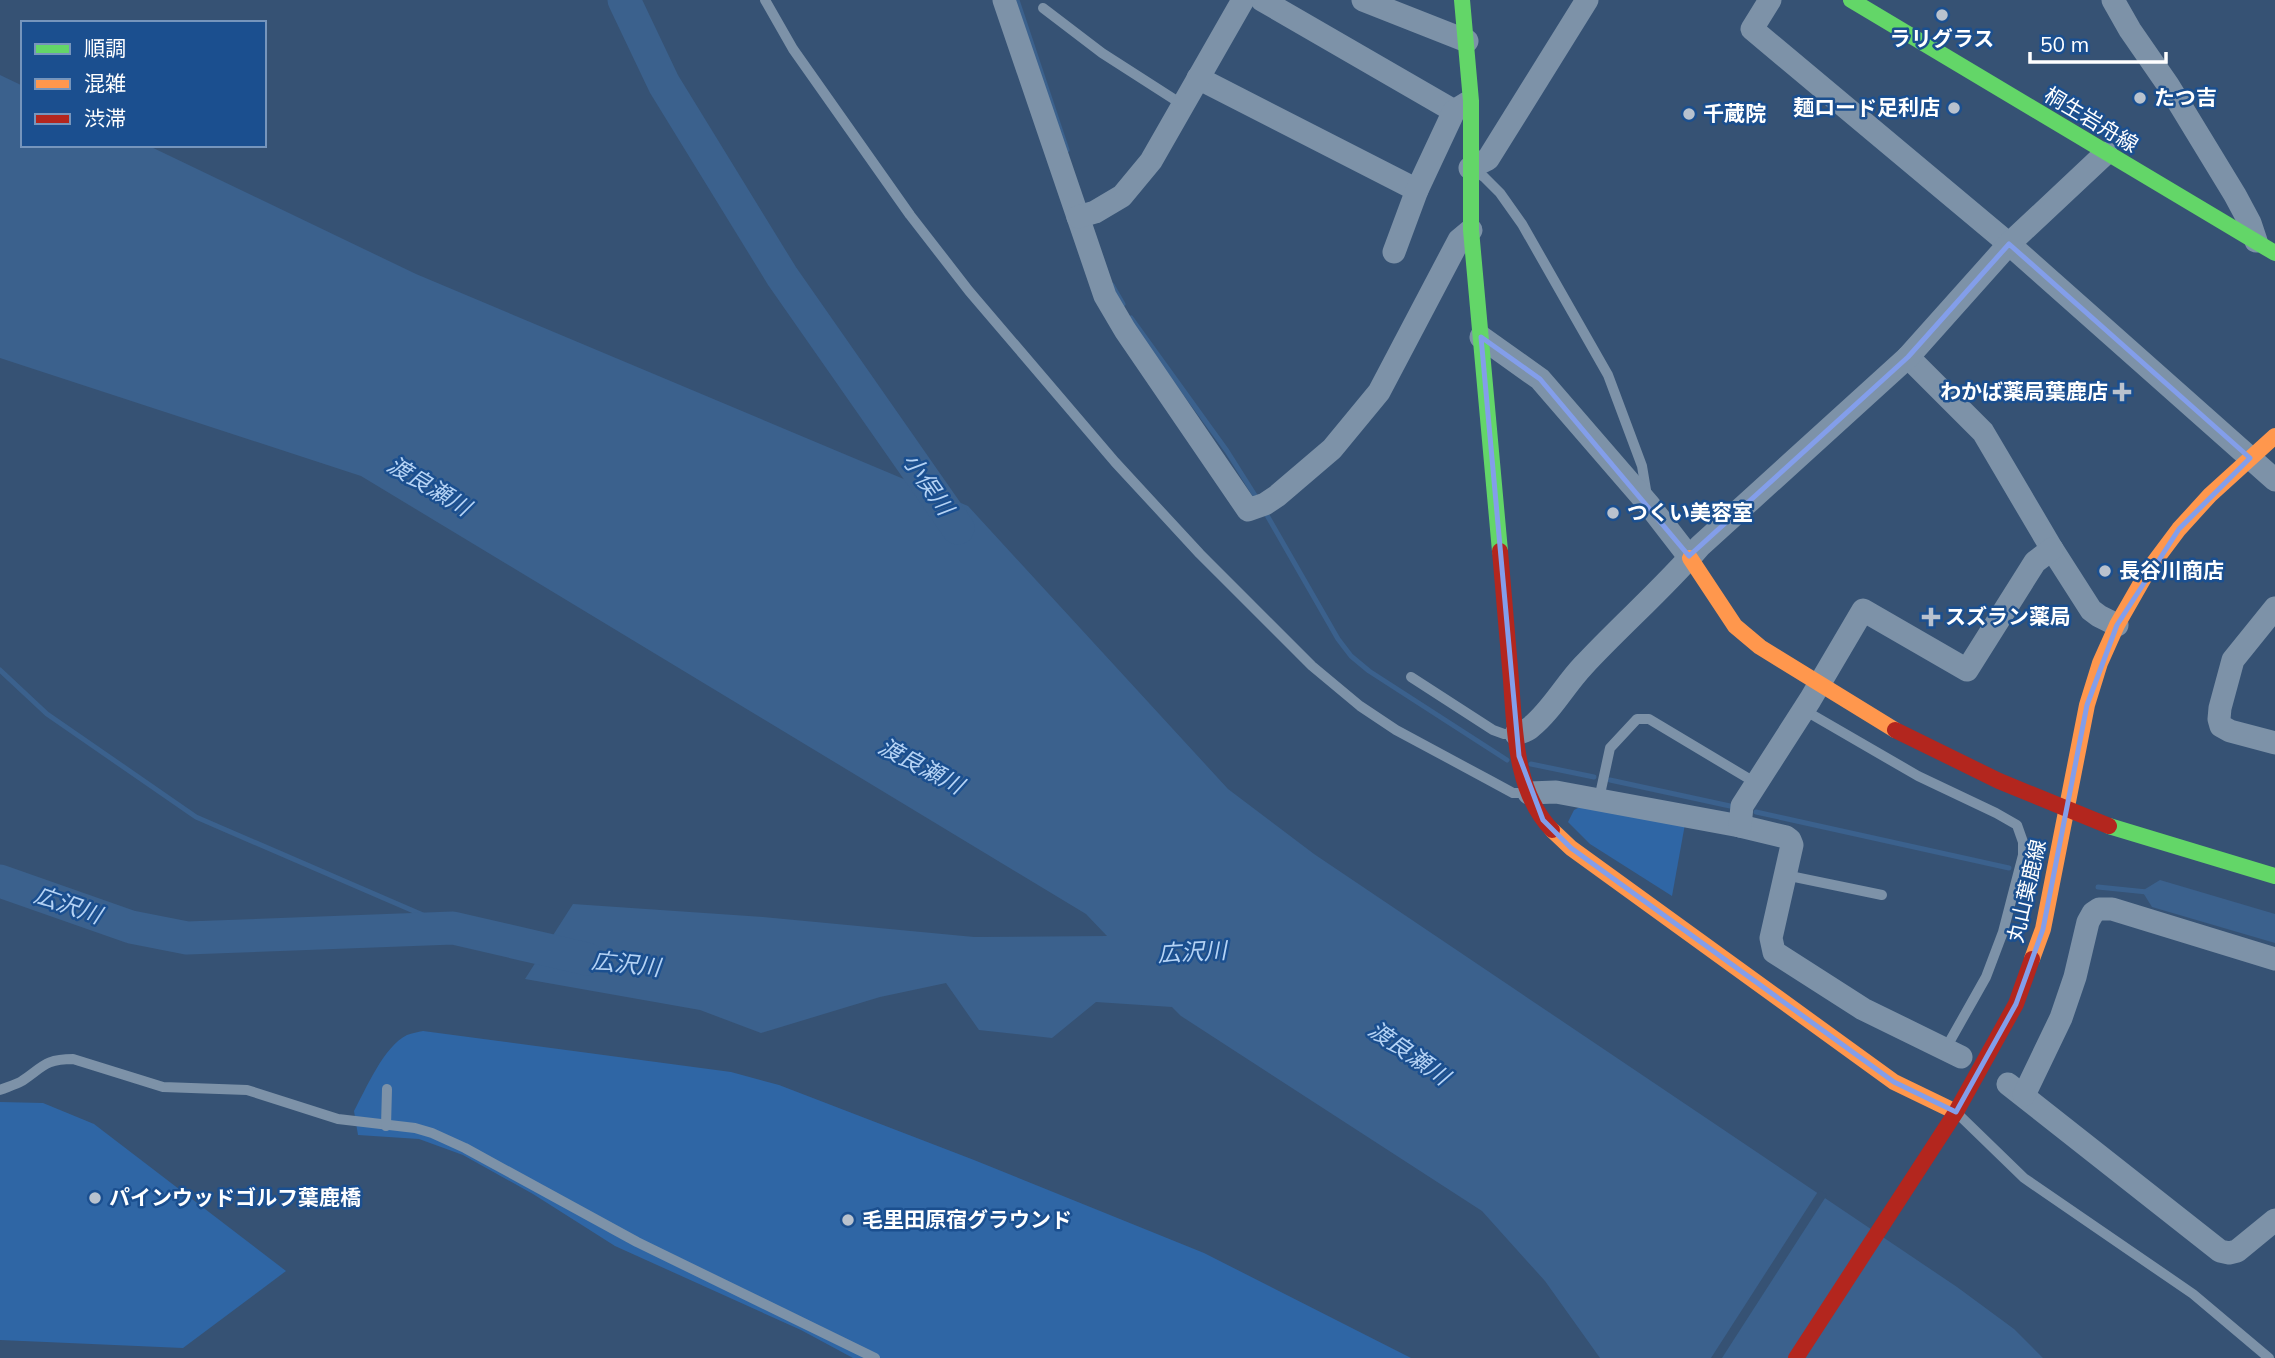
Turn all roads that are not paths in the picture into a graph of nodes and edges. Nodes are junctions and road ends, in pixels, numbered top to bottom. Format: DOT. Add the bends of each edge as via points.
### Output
graph roads {
  1 [pos="765,0"];
  2 [pos="1004,0"];
  3 [pos="1243,0"];
  4 [pos="1262,0"];
  5 [pos="1363,0"];
  6 [pos="1462,0"];
  7 [pos="1587,0"];
  8 [pos="1770,0"];
  9 [pos="1851,0"];
  10 [pos="2113,0"];
  11 [pos="1043,8"];
  12 [pos="1467,41"];
  13 [pos="1198,78"];
  14 [pos="1183,104"];
  15 [pos="1462,106"];
  16 [pos="2106,153"];
  17 [pos="1470,168"];
  18 [pos="1417,190"];
  19 [pos="1086,215"];
  20 [pos="1471,230"];
  21 [pos="2010,244"];
  22 [pos="2266,247"];
  23 [pos="1394,252"];
  24 [pos="1481,337"];
  25 [pos="1908,357"];
  26 [pos="2275,436"];
  27 [pos="2250,458"];
  28 [pos="2275,480"];
  29 [pos="1649,505"];
  30 [pos="2052,549"];
  31 [pos="1690,558"];
  32 [pos="2275,608"];
  33 [pos="2117,625"];
  34 [pos="1411,677"];
  35 [pos="1820,684"];
  36 [pos="1804,710"];
  37 [pos="1516,734"];
  38 [pos="2275,743"];
  39 [pos="1756,783"];
  40 [pos="1529,793"];
  41 [pos="1598,800"];
  42 [pos="2067,810"];
  43 [pos="1740,826"];
  44 [pos="1784,875"];
  45 [pos="2275,876"];
  46 [pos="1882,895"];
  47 [pos="2275,959"];
  48 [pos="1953,1052"];
  49 [pos="387,1089"];
  50 [pos="0,1090"];
  51 [pos="1956,1112"];
  52 [pos="386,1126"];
  53 [pos="2275,1220"];
  54 [pos="875,1358"];
  55 [pos="1796,1358"];
  56 [pos="2269,1358"];
  1 -- 40 [label="lane" via="793,49 969,291 1200,554 1312,666 1360,706 1501,787"];
  2 -- 19 [label="street"];
  3 -- 13 [label="street"];
  4 -- 15 [label="street"];
  5 -- 12 [label="street"];
  6 -- 12 [label="street"];
  7 -- 17 [label="street" via="1488,159"];
  8 -- 21 [label="street" via="1752,29"];
  9 -- 16 [label="street, 桐生岩舟線"];
  10 -- 22 [label="street"];
  11 -- 14 [label="lane"];
  12 -- 15 [label="street"];
  13 -- 14 [label="street"];
  13 -- 18 [label="street"];
  14 -- 19 [label="street" via="1144,170 1122,195"];
  15 -- 17 [label="street"];
  15 -- 18 [label="street"];
  16 -- 21 [label="street"];
  16 -- 22 [label="street, 桐生岩舟線"];
  17 -- 20 [label="street"];
  17 -- 29 [label="lane" via="1500,193 1522,224 1608,375 1642,466"];
  18 -- 23 [label="street"];
  19 -- 20 [label="street" via="1105,296 1248,510 1277,496 1332,449 1380,392 1459,240"];
  20 -- 24 [label="street"];
  21 -- 25 [label="street"];
  21 -- 27 [label="street"];
  24 -- 29 [label="street" via="1540,379"];
  24 -- 37 [label="street"];
  25 -- 30 [label="street" via="1983,432"];
  25 -- 31 [label="street"];
  26 -- 27 [label="street, 丸山葉鹿線"];
  27 -- 28 [label="street"];
  27 -- 33 [label="street, 丸山葉鹿線" via="2179,529 2148,569"];
  29 -- 31 [label="street"];
  30 -- 33 [label="street" via="2091,610"];
  30 -- 35 [label="street" via="2035,562 1967,670 1863,610"];
  31 -- 35 [label="street" via="1735,626"];
  31 -- 37 [label="street" via="1607,640 1531,728"];
  32 -- 38 [label="street" via="2233,660 2219,719 2230,731"];
  33 -- 42 [label="street, 丸山葉鹿線" via="2089,696"];
  34 -- 37 [label="lane" via="1493,730"];
  35 -- 36 [label="street"];
  35 -- 42 [label="street" via="1902,734"];
  36 -- 39 [label="street"];
  36 -- 48 [label="lane" via="1918,776 2017,825 2022,855 2003,932"];
  37 -- 40 [label="street"];
  39 -- 41 [label="lane" via="1643,718 1610,748"];
  39 -- 43 [label="street" via="1742,806"];
  40 -- 41 [label="street" via="1556,792"];
  40 -- 51 [label="street" via="1543,820 1571,848 1894,1082"];
  41 -- 43 [label="street"];
  42 -- 45 [label="street"];
  42 -- 51 [label="street, 丸山葉鹿線" via="2043,929 2029,971 2016,1004"];
  43 -- 44 [label="street" via="1790,840"];
  44 -- 46 [label="lane"];
  44 -- 48 [label="street" via="1770,938 1774,952 1863,1009"];
  47 -- 53 [label="street" via="2112,909 2099,909 2088,922 2062,1018 2016,1089 2220,1251 2237,1251"];
  49 -- 52 [label="lane"];
  50 -- 52 [label="lane" via="45,1063 74,1059 163,1087 247,1090 338,1119"];
  51 -- 55 [label="street, 丸山葉鹿線"];
  51 -- 56 [label="lane" via="2024,1178 2193,1294"];
  52 -- 54 [label="lane" via="415,1128 465,1148 636,1242"];
}
